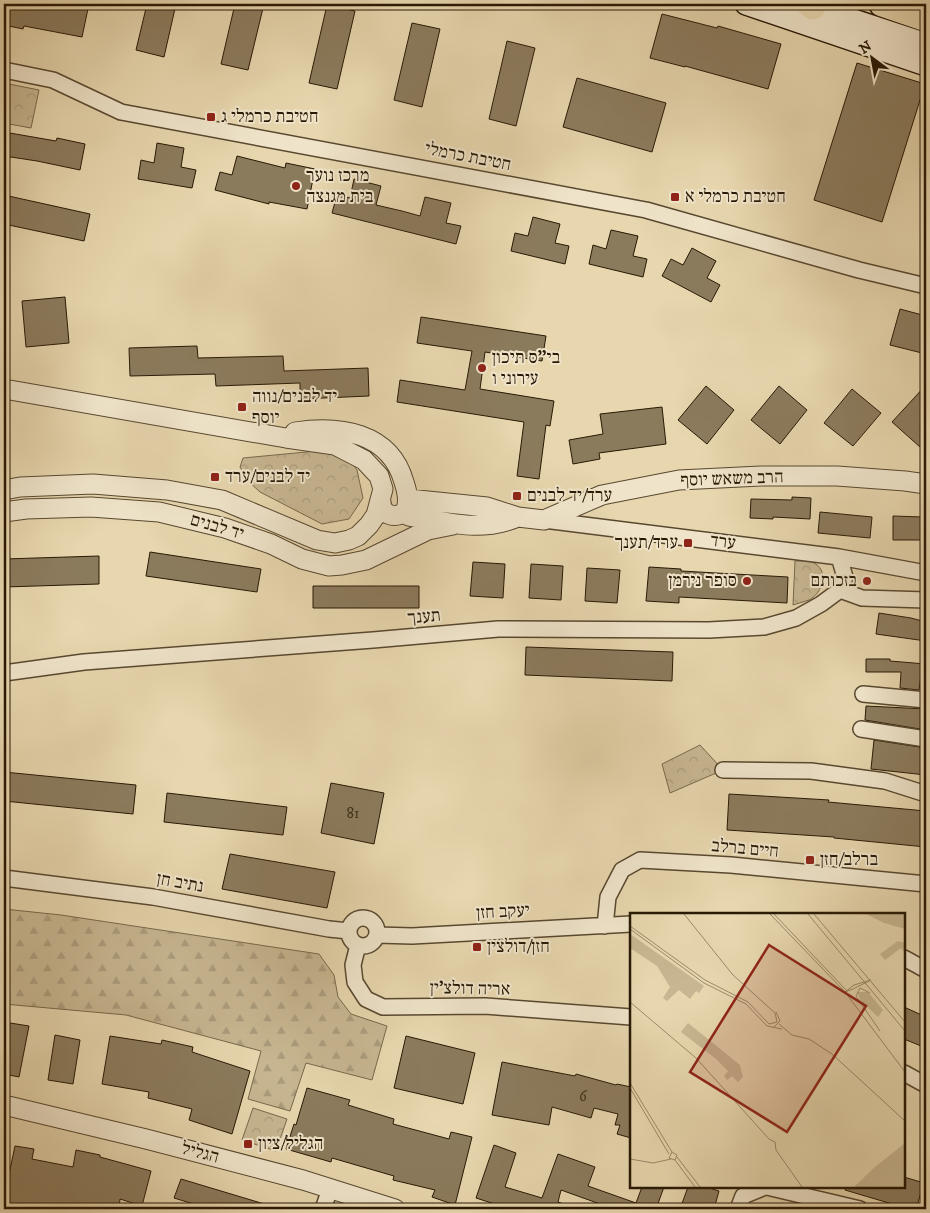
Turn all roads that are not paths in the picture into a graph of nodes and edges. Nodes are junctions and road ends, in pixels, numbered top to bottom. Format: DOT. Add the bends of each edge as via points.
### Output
graph roads {
  1 [pos="746,4"];
  2 [pos="882,4"];
  3 [pos="809,5"];
  4 [pos="926,19"];
  5 [pos="926,44"];
  6 [pos="926,65"];
  7 [pos="4,70"];
  8 [pos="926,286"];
  9 [pos="4,389"];
  10 [pos="271,436"];
  11 [pos="926,484"];
  12 [pos="4,490"];
  13 [pos="382,498"];
  14 [pos="404,505"];
  15 [pos="4,512"];
  16 [pos="518,517"];
  17 [pos="544,520"];
  18 [pos="453,525"];
  19 [pos="384,551"];
  20 [pos="839,557"];
  21 [pos="926,573"];
  22 [pos="840,590"];
  23 [pos="926,600"];
  24 [pos="4,672"];
  25 [pos="863,694"];
  26 [pos="926,700"];
  27 [pos="861,729"];
  28 [pos="926,738"];
  29 [pos="723,770"];
  30 [pos="926,794"];
  31 [pos="4,878"];
  32 [pos="926,884"];
  33 [pos="630,924"];
  34 [pos="605,926"];
  35 [pos="349,931"];
  36 [pos="377,935"];
  37 [pos="358,945"];
  38 [pos="905,959"];
  39 [pos="926,970"];
  40 [pos="630,1018"];
  41 [pos="905,1074"];
  42 [pos="926,1085"];
  43 [pos="4,1105"];
  44 [pos="763,1188"];
  45 [pos="770,1188"];
  46 [pos="330,1189"];
  47 [pos="323,1209"];
  48 [pos="395,1209"];
  49 [pos="738,1209"];
  50 [pos="860,1209"];
  1 -- 6 [label="main road"];
  2 -- 4 [label="highway"];
  3 -- 5 [label="main road"];
  7 -- 8 [label="street, חטיבת כרמלי" via="53,80 121,112 646,210"];
  9 -- 10 [label="street"];
  10 -- 13 [label="street" via="334,445 349,451 364,460 379,476"];
  10 -- 14 [label="street" via="331,429 370,439 397,464 404,480"];
  11 -- 17 [label="street, הרב משאש יוסף" via="837,476 679,480 602,495"];
  12 -- 13 [label="street, יד לבנים" via="93,484 167,490 222,500 317,540 335,543 358,536 376,515"];
  13 -- 14 [label="street" via="388,490 400,490"];
  14 -- 16 [label="street, ערד" via="487,506"];
  14 -- 18 [label="street, ערד" via="409,516"];
  14 -- 19 [label="street"];
  15 -- 19 [label="street, יד לבנים" via="91,508 159,512 225,528 302,559 329,566 366,560"];
  16 -- 17 [label="street, ערד"];
  16 -- 18 [label="street, ערד" via="495,525"];
  17 -- 20 [label="street, ערד"];
  18 -- 19 [label="street, יד לבנים" via="428,530"];
  20 -- 21 [label="street, ערד"];
  20 -- 22 [label="street" via="845,577"];
  22 -- 23 [label="street" via="862,598"];
  22 -- 24 [label="street, תענך" via="796,618 764,627 709,630 498,629 84,662"];
  25 -- 26 [label="street"];
  27 -- 28 [label="street"];
  29 -- 30 [label="street" via="811,771 885,781"];
  31 -- 35 [label="street, נתיב חן" via="153,897"];
  32 -- 34 [label="street, חיים ברלב" via="731,865 640,860 622,870 608,897"];
  33 -- 34 [label="street, יעקב חזן"];
  34 -- 36 [label="street, יעקב חזן"];
  35 -- 36 [label="street" via="353,921 366,917 374,922"];
  35 -- 37 [label="street" via="350,938"];
  36 -- 37 [label="street" via="372,943"];
  37 -- 40 [label="street, אריה דולצ'ין" via="353,965 356,982 366,999 383,1006 486,1006"];
  38 -- 39 [label="street"];
  41 -- 42 [label="street"];
  43 -- 46 [label="street, הגליל" via="146,1139"];
  44 -- 49 [label="street" via="743,1196"];
  45 -- 50 [label="street"];
  46 -- 47 [label="street"];
  46 -- 48 [label="street, הגליל"];
}
